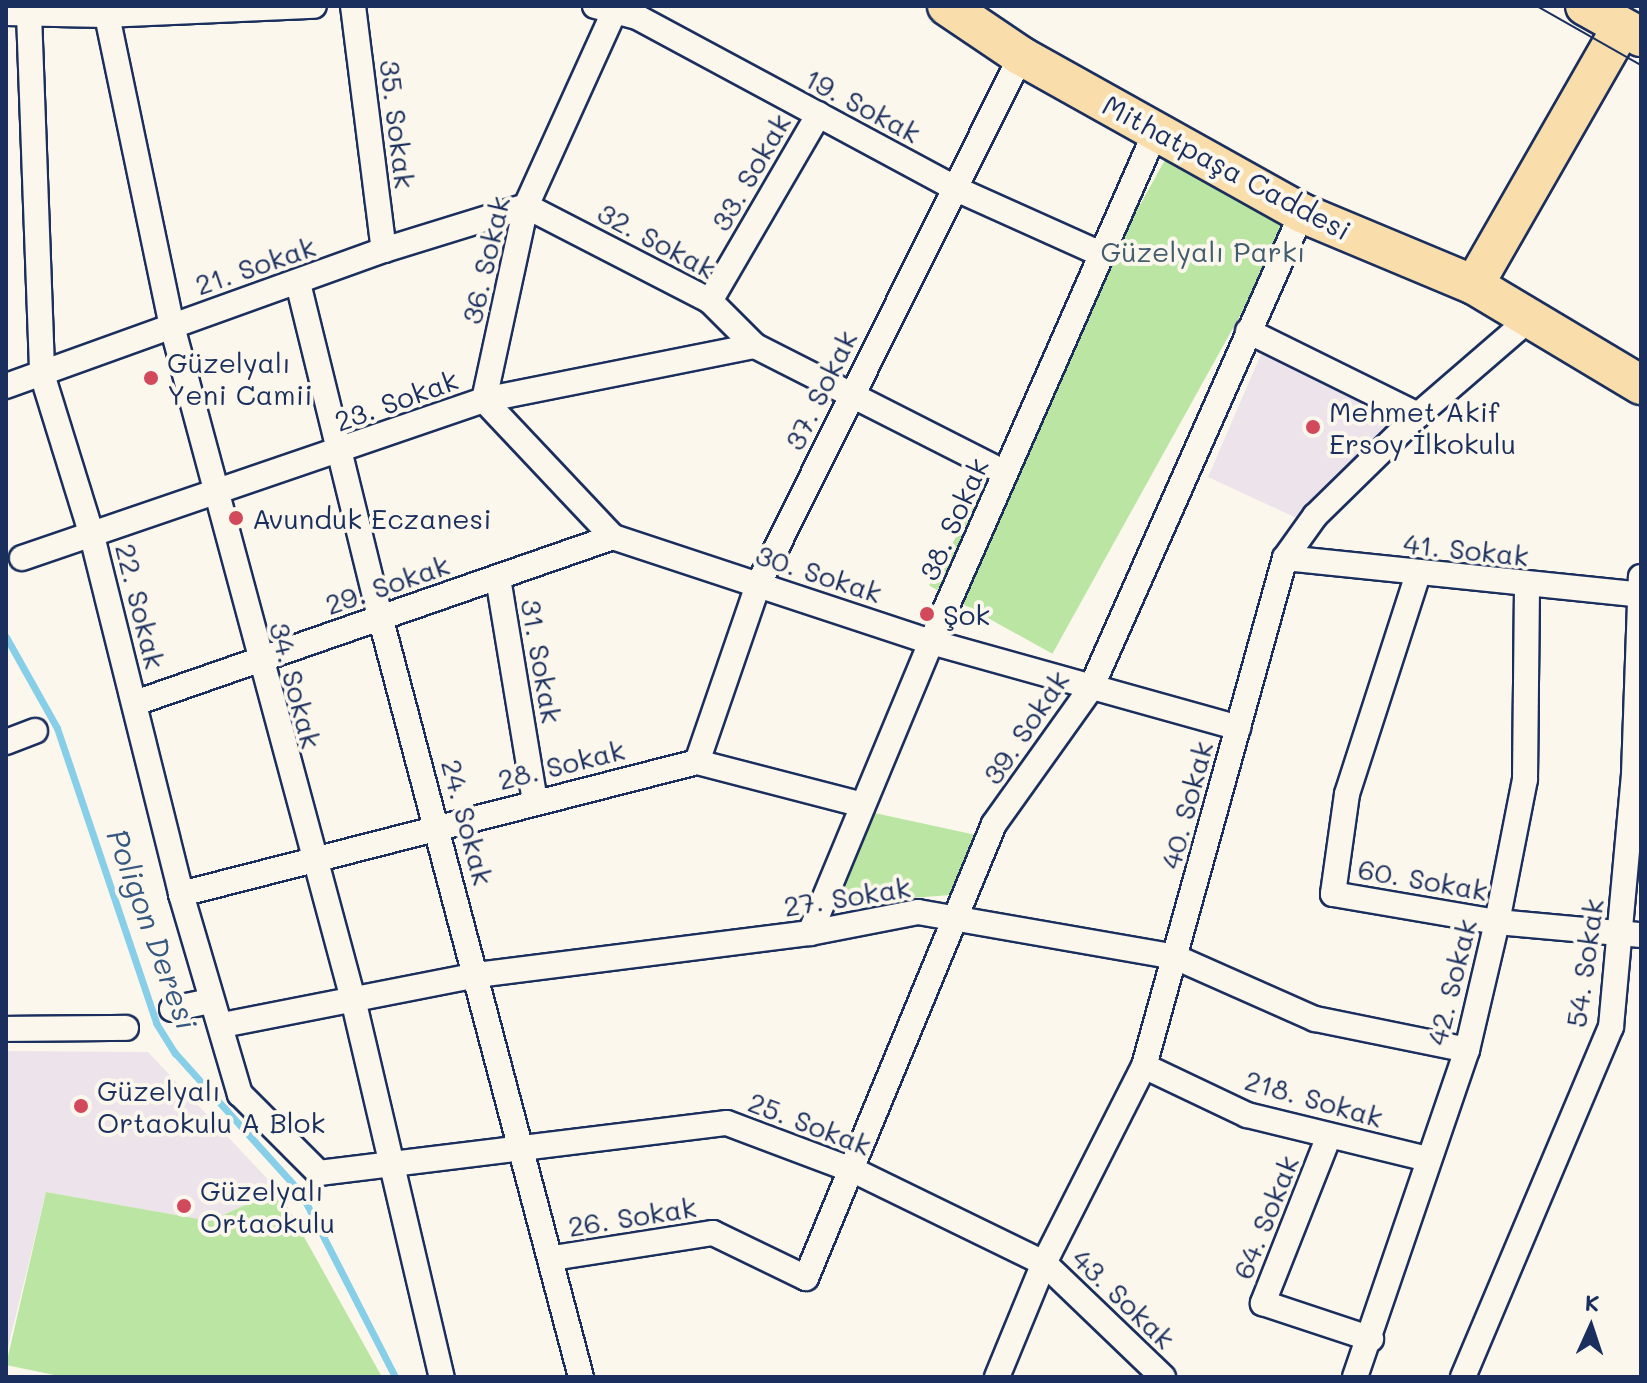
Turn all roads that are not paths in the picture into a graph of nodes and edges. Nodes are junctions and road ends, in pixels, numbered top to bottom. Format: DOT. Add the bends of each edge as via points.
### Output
graph roads {
  1 [pos="314,6"];
  2 [pos="353,6"];
  3 [pos="947,6"];
  4 [pos="1585,6"];
  5 [pos="105,10"];
  6 [pos="623,10"];
  7 [pos="18,13"];
  8 [pos="1632,32"];
  9 [pos="1021,56"];
  10 [pos="819,114"];
  11 [pos="1156,131"];
  12 [pos="954,188"];
  13 [pos="526,206"];
  14 [pos="1302,213"];
  15 [pos="384,250"];
  16 [pos="1103,255"];
  17 [pos="298,283"];
  18 [pos="1474,285"];
  19 [pos="710,301"];
  20 [pos="1528,320"];
  21 [pos="172,326"];
  22 [pos="1248,331"];
  23 [pos="755,346"];
  24 [pos="42,374"];
  25 [pos="1641,385"];
  26 [pos="6,386"];
  27 [pos="852,391"];
  28 [pos="484,400"];
  29 [pos="1418,415"];
  30 [pos="340,453"];
  31 [pos="1005,473"];
  32 [pos="217,492"];
  33 [pos="92,536"];
  34 [pos="613,537"];
  35 [pos="22,558"];
  36 [pos="1285,558"];
  37 [pos="1418,574"];
  38 [pos="498,578"];
  39 [pos="758,585"];
  40 [pos="1527,586"];
  41 [pos="1640,589"];
  42 [pos="381,620"];
  43 [pos="931,642"];
  44 [pos="258,659"];
  45 [pos="1091,688"];
  46 [pos="135,703"];
  47 [pos="1238,728"];
  48 [pos="35,731"];
  49 [pos="6,742"];
  50 [pos="697,762"];
  51 [pos="535,801"];
  52 [pos="863,805"];
  53 [pos="439,824"];
  54 [pos="311,857"];
  55 [pos="181,894"];
  56 [pos="952,916"];
  57 [pos="1497,922"];
  58 [pos="810,933"];
  59 [pos="1630,934"];
  60 [pos="1175,957"];
  61 [pos="477,975"];
  62 [pos="353,999"];
  63 [pos="210,1001"];
  64 [pos="172,1009"];
  65 [pos="223,1025"];
  66 [pos="126,1028"];
  67 [pos="6,1029"];
  68 [pos="1467,1050"];
  69 [pos="1144,1066"];
  70 [pos="1329,1136"];
  71 [pos="523,1148"];
  72 [pos="1428,1159"];
  73 [pos="394,1165"];
  74 [pos="855,1171"];
  75 [pos="553,1258"];
  76 [pos="1044,1263"];
  77 [pos="806,1278"];
  78 [pos="1371,1339"];
  79 [pos="442,1377"];
  80 [pos="581,1377"];
  81 [pos="997,1377"];
  82 [pos="1163,1377"];
  83 [pos="1355,1377"];
  84 [pos="1463,1377"];
  1 -- 5 [label="street"];
  2 -- 15 [label="street, 35. Sokak"];
  3 -- 9 [label="main road, Mithatpaşa Caddesi"];
  4 -- 8 [label="main road"];
  5 -- 7 [label="street"];
  5 -- 21 [label="street, 34. Sokak"];
  6 -- 10 [label="street, 19. Sokak"];
  6 -- 13 [label="street, 36. Sokak"];
  7 -- 24 [label="street, 22. Sokak"];
  8 -- 18 [label="main road"];
  9 -- 11 [label="main road, Mithatpaşa Caddesi"];
  9 -- 12 [label="street, 37. Sokak"];
  10 -- 12 [label="street, 19. Sokak"];
  10 -- 19 [label="street, 33. Sokak"];
  11 -- 14 [label="main road, Mithatpaşa Caddesi"];
  11 -- 16 [label="street, 38. Sokak"];
  12 -- 16 [label="street, 19. Sokak"];
  12 -- 27 [label="street, 37. Sokak"];
  13 -- 15 [label="street, 21. Sokak"];
  13 -- 19 [label="street, 32. Sokak"];
  13 -- 28 [label="street, 36. Sokak"];
  14 -- 18 [label="main road, Mithatpaşa Caddesi"];
  14 -- 22 [label="street, 39. Sokak"];
  15 -- 17 [label="street, 21. Sokak"];
  16 -- 31 [label="street, 38. Sokak"];
  17 -- 21 [label="street, 21. Sokak"];
  17 -- 30 [label="street, 24. Sokak"];
  18 -- 20 [label="main road, Mithatpaşa Caddesi"];
  19 -- 23 [label="street, 32. Sokak"];
  20 -- 25 [label="main road, Mithatpaşa Caddesi"];
  20 -- 29 [label="street, 40. Sokak"];
  21 -- 24 [label="street, 21. Sokak"];
  21 -- 32 [label="street, 34. Sokak"];
  22 -- 29 [label="street"];
  22 -- 45 [label="street, 39. Sokak"];
  23 -- 27 [label="street, 32. Sokak"];
  23 -- 28 [label="street, 23. Sokak"];
  24 -- 26 [label="street, 21. Sokak"];
  24 -- 33 [label="street, 22. Sokak"];
  27 -- 31 [label="street, 32. Sokak"];
  27 -- 39 [label="street, 37. Sokak"];
  28 -- 30 [label="street, 23. Sokak"];
  28 -- 34 [label="street"];
  29 -- 36 [label="street, 40. Sokak" via="1315,516"];
  30 -- 32 [label="street, 23. Sokak"];
  30 -- 42 [label="street, 24. Sokak"];
  31 -- 43 [label="street, 38. Sokak"];
  32 -- 33 [label="street, 23. Sokak"];
  32 -- 44 [label="street, 34. Sokak"];
  33 -- 35 [label="street, 23. Sokak"];
  33 -- 46 [label="street, 22. Sokak"];
  34 -- 38 [label="street, 29. Sokak"];
  34 -- 39 [label="street, 30. Sokak"];
  36 -- 37 [label="street, 41. Sokak"];
  36 -- 47 [label="street, 40. Sokak"];
  37 -- 40 [label="street, 41. Sokak"];
  37 -- 57 [label="street, 60. Sokak" via="1347,794 1333,894"];
  38 -- 42 [label="street, 29. Sokak"];
  38 -- 51 [label="street, 31. Sokak"];
  39 -- 43 [label="street, 30. Sokak"];
  39 -- 50 [label="street, 37. Sokak"];
  40 -- 41 [label="street, 41. Sokak"];
  40 -- 57 [label="street, 42. Sokak" via="1525,779"];
  41 -- 59 [label="street, 54. Sokak"];
  42 -- 44 [label="street, 29. Sokak"];
  42 -- 53 [label="street, 24. Sokak"];
  43 -- 45 [label="street, 30. Sokak"];
  43 -- 52 [label="street, 38. Sokak"];
  44 -- 46 [label="street, 29. Sokak"];
  44 -- 54 [label="street, 34. Sokak"];
  45 -- 47 [label="street, 30. Sokak"];
  45 -- 56 [label="street, 39. Sokak" via="994,824"];
  46 -- 55 [label="street, 22. Sokak"];
  47 -- 60 [label="street, 40. Sokak"];
  48 -- 49 [label="street"];
  50 -- 51 [label="street, 28. Sokak"];
  50 -- 52 [label="street, 28. Sokak"];
  51 -- 53 [label="street, 28. Sokak"];
  52 -- 58 [label="street, 38. Sokak"];
  53 -- 54 [label="street, 28. Sokak"];
  53 -- 61 [label="street, 24. Sokak"];
  54 -- 55 [label="street, 28. Sokak"];
  54 -- 62 [label="street, 34. Sokak"];
  55 -- 63 [label="street, 22. Sokak"];
  56 -- 58 [label="street, 27. Sokak" via="918,912"];
  56 -- 60 [label="street, 27. Sokak"];
  56 -- 74 [label="street, 39. Sokak"];
  57 -- 59 [label="street, 60. Sokak"];
  57 -- 68 [label="street, 42. Sokak"];
  58 -- 61 [label="street, 27. Sokak"];
  59 -- 84 [label="street, 54. Sokak" via="1611,1027"];
  60 -- 68 [label="street, 27. Sokak" via="1315,1019"];
  60 -- 69 [label="street, 40. Sokak"];
  61 -- 62 [label="street, 27. Sokak"];
  61 -- 71 [label="street, 24. Sokak"];
  62 -- 65 [label="street, 27. Sokak"];
  62 -- 73 [label="street, 34. Sokak"];
  63 -- 64 [label="street"];
  63 -- 65 [label="street, 22. Sokak"];
  65 -- 73 [label="street, 22. Sokak" via="240,1094 319,1173"];
  66 -- 67 [label="street"];
  68 -- 72 [label="street, 42. Sokak"];
  69 -- 70 [label="street, 218. Sokak" via="1247,1115"];
  69 -- 76 [label="street, 40. Sokak"];
  70 -- 72 [label="street, 218. Sokak"];
  70 -- 78 [label="street, 64. Sokak" via="1263,1303"];
  71 -- 73 [label="street, 25. Sokak"];
  71 -- 74 [label="street, 25. Sokak" via="727,1123"];
  71 -- 75 [label="street, 24. Sokak"];
  72 -- 78 [label="street, 42. Sokak"];
  73 -- 79 [label="street, 34. Sokak"];
  74 -- 76 [label="street, 25. Sokak"];
  74 -- 77 [label="street, 39. Sokak"];
  75 -- 77 [label="street, 26. Sokak" via="713,1233"];
  75 -- 80 [label="street, 24. Sokak"];
  76 -- 81 [label="street, 40. Sokak"];
  76 -- 82 [label="street, 43. Sokak"];
  78 -- 83 [label="street, 42. Sokak"];
}
